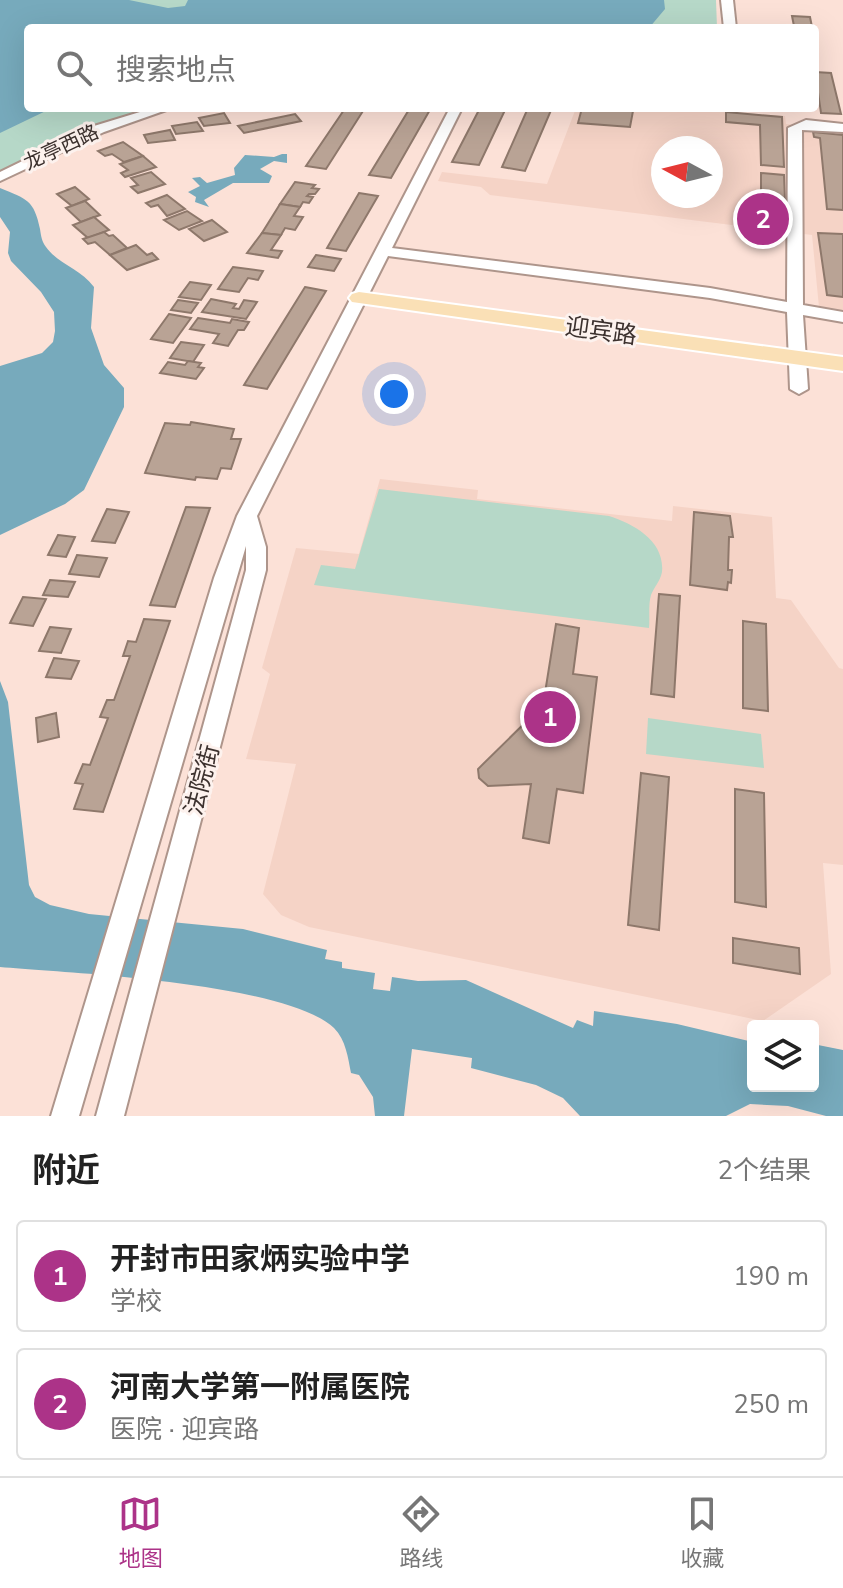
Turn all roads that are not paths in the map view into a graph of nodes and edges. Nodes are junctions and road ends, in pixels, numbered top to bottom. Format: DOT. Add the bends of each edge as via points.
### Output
graph roads {
  1 [pos="727,0"];
  2 [pos="730,24"];
  3 [pos="153,112"];
  4 [pos="454,112"];
  5 [pos="843,128"];
  6 [pos="2,176"];
  7 [pos="383,251"];
  8 [pos="362,292"];
  9 [pos="795,308"];
  10 [pos="843,317"];
  11 [pos="795,352"];
  12 [pos="843,353"];
  13 [pos="843,364"];
  14 [pos="799,389"];
  15 [pos="247,516"];
  16 [pos="65,1116"];
  17 [pos="110,1116"];
  1 -- 2 [label="street"];
  3 -- 6 [label="street, 龙亭西路" via="99,129"];
  4 -- 7 [label="street, 法院街"];
  5 -- 9 [label="street" via="795,128"];
  7 -- 8 [label="street, 法院街"];
  7 -- 9 [label="street"];
  8 -- 11 [label="main road, 迎宾路"];
  8 -- 15 [label="street, 法院街"];
  9 -- 10 [label="street"];
  9 -- 11 [label="street"];
  11 -- 12 [label="main road, 迎宾路"];
  11 -- 13 [label="main road, 迎宾路"];
  11 -- 14 [label="street"];
  15 -- 16 [label="street, 法院街" via="224,578"];
  15 -- 17 [label="street, 法院街" via="256,570"];
}
